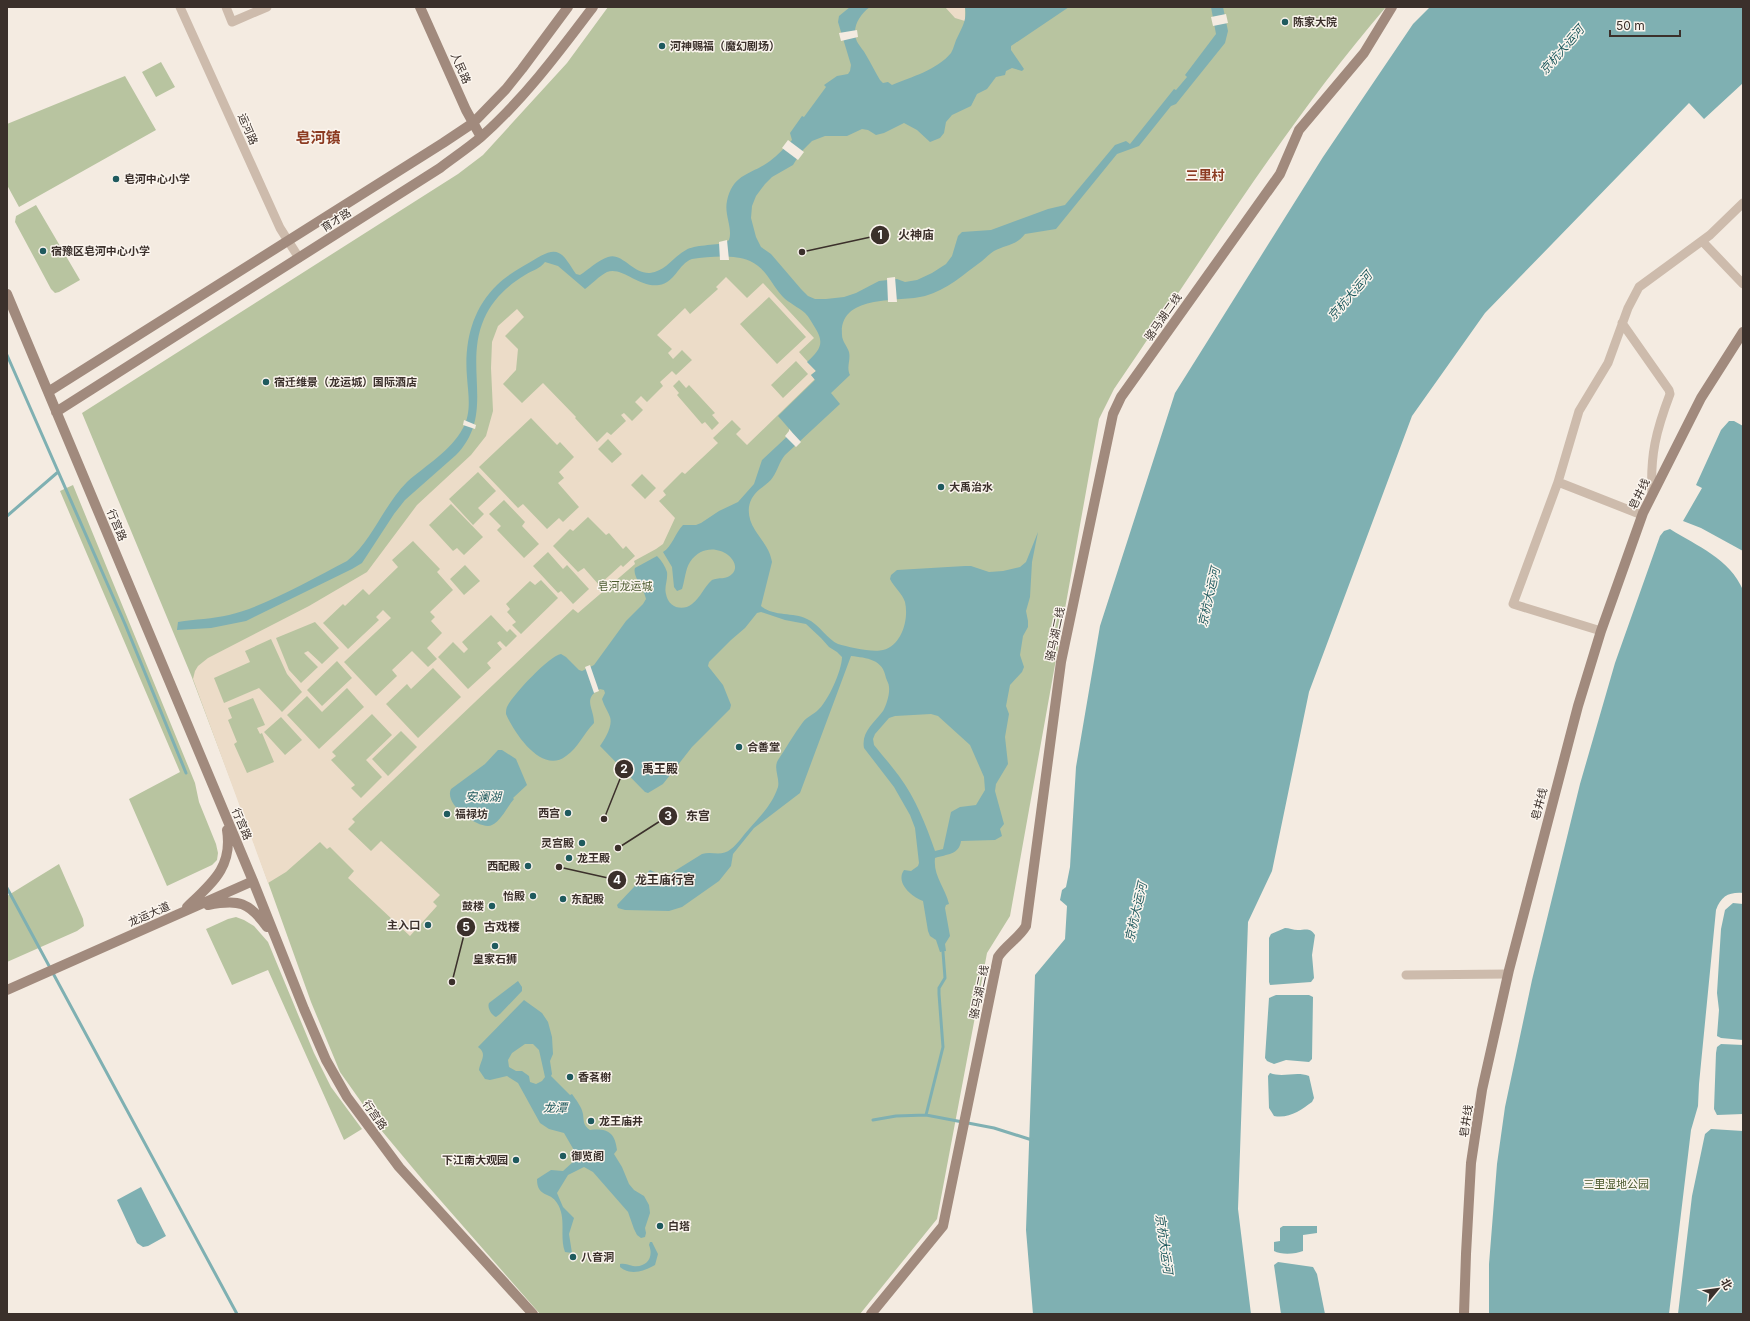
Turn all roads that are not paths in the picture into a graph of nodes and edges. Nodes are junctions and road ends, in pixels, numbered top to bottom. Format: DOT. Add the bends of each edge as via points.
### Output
graph roads {
  1 [pos="180,7"];
  2 [pos="226,7"];
  3 [pos="267,7"];
  4 [pos="420,7"];
  5 [pos="568,7"];
  6 [pos="593,7"];
  7 [pos="1392,7"];
  8 [pos="473,123"];
  9 [pos="481,137"];
  10 [pos="1743,203"];
  11 [pos="288,241"];
  12 [pos="1702,241"];
  13 [pos="299,258"];
  14 [pos="1743,284"];
  15 [pos="7,294"];
  16 [pos="1622,323"];
  17 [pos="1743,332"];
  18 [pos="48,392"];
  19 [pos="56,412"];
  20 [pos="1558,482"];
  21 [pos="1652,494"];
  22 [pos="1642,515"];
  23 [pos="1601,631"];
  24 [pos="225,814"];
  25 [pos="253,881"];
  26 [pos="187,910"];
  27 [pos="276,938"];
  28 [pos="1508,974"];
  29 [pos="1406,975"];
  30 [pos="7,990"];
  31 [pos="533,1314"];
  32 [pos="871,1314"];
  33 [pos="1464,1314"];
  1 -- 11 [label="street, 运河路"];
  2 -- 3 [label="street" via="232,22"];
  4 -- 8 [label="street, 人民路"];
  5 -- 8 [label="street, 育才路" via="522,69"];
  6 -- 9 [label="street, 育才路" via="544,71"];
  7 -- 32 [label="street, 骆马湖二线" via="1364,53 1299,130 1280,174 1121,397 1113,414 1061,662 1026,926 998,958 943,1226"];
  8 -- 9 [label="street, 人民路"];
  8 -- 11 [label="street, 育才路"];
  9 -- 13 [label="street, 育才路" via="440,168"];
  10 -- 12 [label="street"];
  11 -- 13 [label="street, 运河路"];
  11 -- 18 [label="street, 育才路"];
  12 -- 14 [label="street"];
  12 -- 16 [label="street" via="1639,287"];
  13 -- 19 [label="street, 育才路"];
  15 -- 18 [label="street, 行宫路"];
  16 -- 20 [label="street" via="1608,363 1579,411"];
  16 -- 21 [label="street" via="1670,390 1653,449"];
  17 -- 21 [label="street, 皂井线" via="1701,398"];
  18 -- 19 [label="street, 行宫路"];
  19 -- 24 [label="street, 行宫路"];
  20 -- 22 [label="street"];
  20 -- 23 [label="street" via="1513,604"];
  21 -- 22 [label="street, 皂井线"];
  22 -- 23 [label="street, 皂井线"];
  23 -- 28 [label="street, 皂井线" via="1578,706"];
  24 -- 25 [label="street, 行宫路"];
  24 -- 26 [label="street" via="229,844 224,863 219,873"];
  25 -- 26 [label="street, 龙运大道"];
  25 -- 27 [label="street, 行宫路"];
  26 -- 27 [label="street" via="221,902 241,903 256,912"];
  26 -- 30 [label="street, 龙运大道"];
  27 -- 31 [label="street, 行宫路" via="326,1060 347,1097 399,1167"];
  28 -- 29 [label="street"];
  28 -- 33 [label="street, 皂井线" via="1482,1090 1471,1163"];
}
